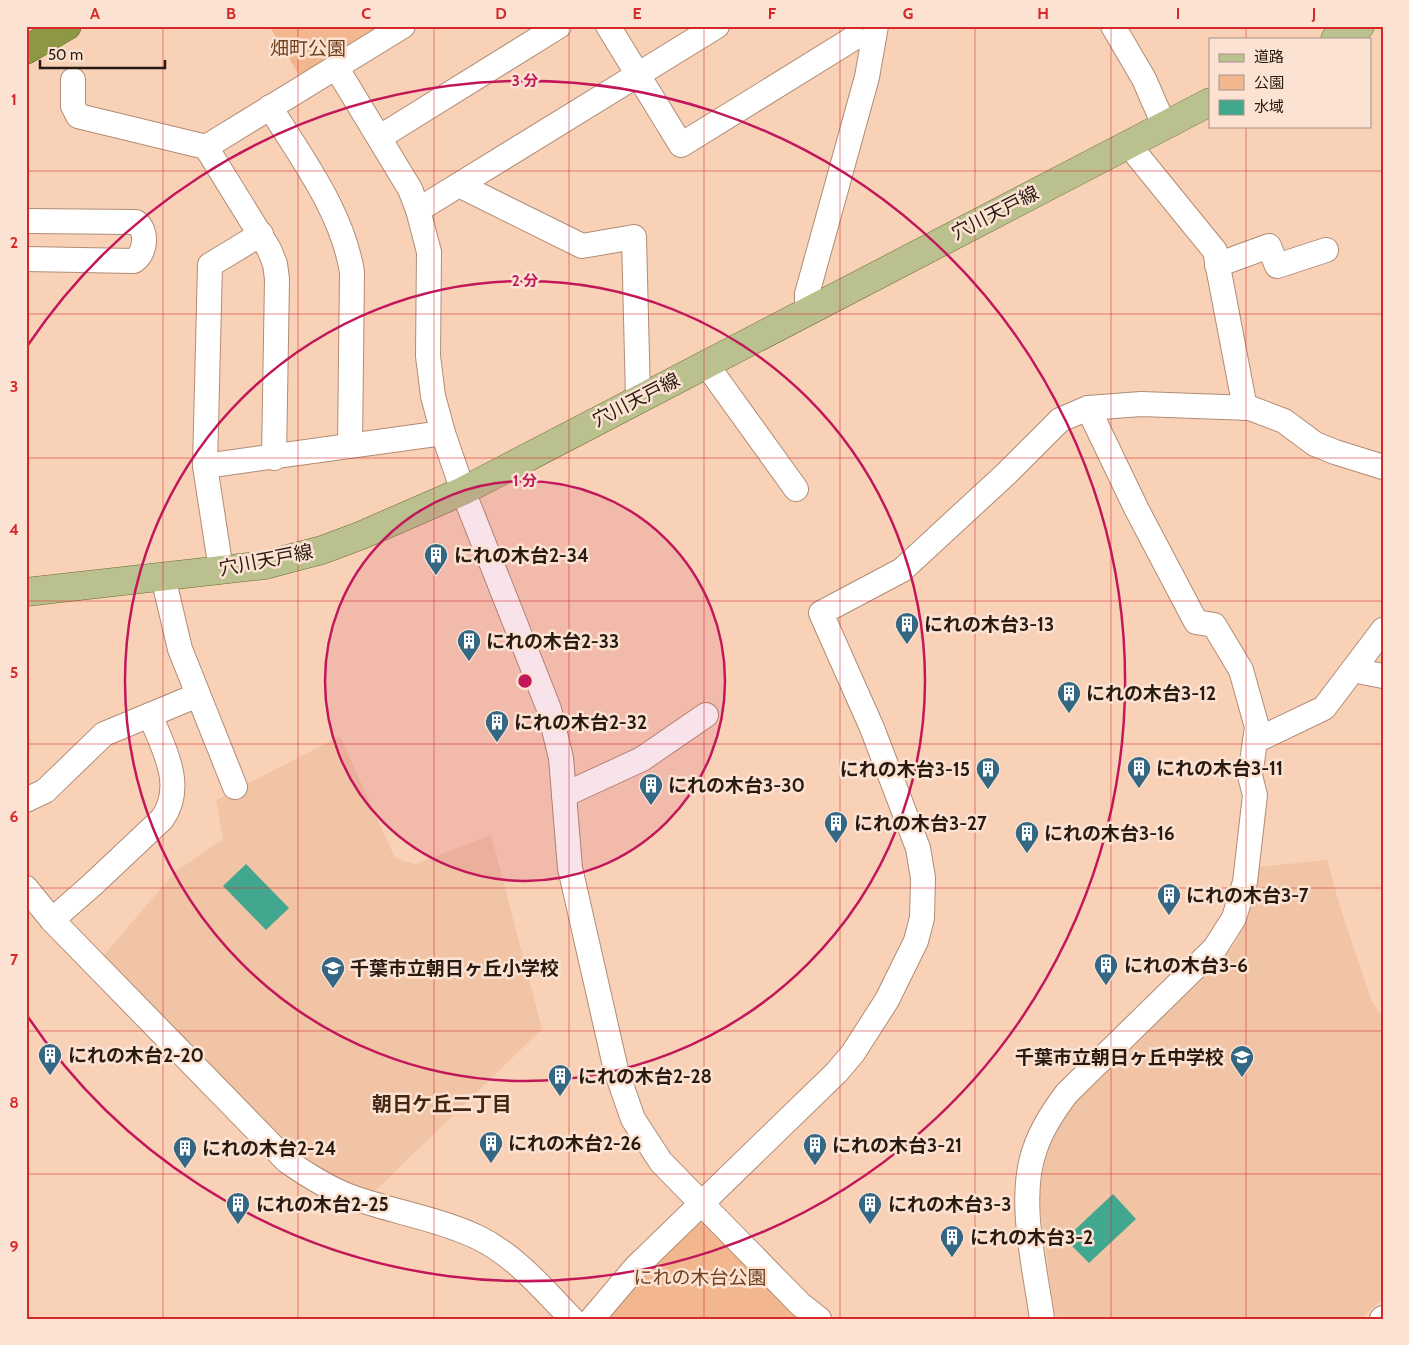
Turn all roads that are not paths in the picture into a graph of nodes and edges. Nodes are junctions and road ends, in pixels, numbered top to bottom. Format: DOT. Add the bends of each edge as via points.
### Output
graph roads {
  1 [pos="67,26"];
  2 [pos="403,26"];
  3 [pos="559,26"];
  4 [pos="608,26"];
  5 [pos="717,26"];
  6 [pos="876,26"];
  7 [pos="1113,26"];
  8 [pos="1360,26"];
  9 [pos="851,32"];
  10 [pos="1338,38"];
  11 [pos="26,50"];
  12 [pos="870,55"];
  13 [pos="336,67"];
  14 [pos="638,75"];
  15 [pos="72,80"];
  16 [pos="1209,102"];
  17 [pos="270,107"];
  18 [pos="1164,125"];
  19 [pos="380,137"];
  20 [pos="1128,144"];
  21 [pos="206,147"];
  22 [pos="459,185"];
  23 [pos="418,210"];
  24 [pos="26,221"];
  25 [pos="261,234"];
  26 [pos="1326,250"];
  27 [pos="26,259"];
  28 [pos="1218,265"];
  29 [pos="807,312"];
  30 [pos="706,364"];
  31 [pos="638,398"];
  32 [pos="1088,408"];
  33 [pos="1245,408"];
  34 [pos="443,434"];
  35 [pos="350,446"];
  36 [pos="274,458"];
  37 [pos="205,466"];
  38 [pos="1383,467"];
  39 [pos="796,488"];
  40 [pos="463,490"];
  41 [pos="221,570"];
  42 [pos="163,577"];
  43 [pos="26,592"];
  44 [pos="1383,630"];
  45 [pos="1353,670"];
  46 [pos="1383,676"];
  47 [pos="198,695"];
  48 [pos="706,714"];
  49 [pos="150,715"];
  50 [pos="1255,741"];
  51 [pos="235,786"];
  52 [pos="564,796"];
  53 [pos="26,800"];
  54 [pos="26,888"];
  55 [pos="52,920"];
  56 [pos="701,1202"];
  57 [pos="572,1319"];
  58 [pos="592,1319"];
  59 [pos="819,1319"];
  60 [pos="1042,1319"];
  1 -- 11 [label="highway"];
  2 -- 13 [label="street"];
  3 -- 19 [label="street"];
  4 -- 14 [label="street"];
  5 -- 14 [label="street"];
  6 -- 12 [label="street"];
  7 -- 18 [label="street" via="1144,79"];
  8 -- 10 [label="main road"];
  9 -- 12 [label="street"];
  9 -- 14 [label="street" via="681,145"];
  12 -- 29 [label="street" via="867,77 807,294"];
  13 -- 17 [label="street"];
  13 -- 19 [label="street"];
  14 -- 22 [label="street"];
  15 -- 21 [label="street" via="73,106 78,116"];
  16 -- 18 [label="main road, 穴川天戸線"];
  17 -- 21 [label="street"];
  17 -- 35 [label="street" via="326,198 349,255 352,272"];
  18 -- 20 [label="main road, 穴川天戸線"];
  19 -- 23 [label="street" via="410,189"];
  20 -- 28 [label="street" via="1215,251"];
  20 -- 29 [label="main road, 穴川天戸線"];
  21 -- 25 [label="street"];
  22 -- 23 [label="street"];
  22 -- 31 [label="street" via="582,246 634,237"];
  23 -- 34 [label="street" via="429,252 430,378"];
  24 -- 27 [label="street" via="136,222 143,234 143,251 134,261"];
  25 -- 36 [label="street" via="275,264 277,279"];
  25 -- 37 [label="street" via="210,265"];
  26 -- 28 [label="street" via="1277,266 1269,246"];
  28 -- 33 [label="street"];
  29 -- 30 [label="main road, 穴川天戸線"];
  30 -- 31 [label="main road, 穴川天戸線"];
  30 -- 39 [label="street"];
  31 -- 40 [label="main road, 穴川天戸線"];
  32 -- 33 [label="street" via="1141,404"];
  32 -- 50 [label="street" via="1196,622 1214,625 1241,670 1257,727"];
  32 -- 56 [label="street" via="1060,420 902,570 821,613 872,728 918,848 923,878 922,918 906,963 853,1053"];
  33 -- 38 [label="street" via="1284,421 1315,444"];
  34 -- 35 [label="street"];
  34 -- 40 [label="street"];
  35 -- 36 [label="street"];
  36 -- 37 [label="street"];
  37 -- 41 [label="street"];
  40 -- 41 [label="main road, 穴川天戸線" via="322,550 264,565"];
  40 -- 52 [label="street" via="549,709 561,758"];
  41 -- 42 [label="main road, 穴川天戸線"];
  42 -- 43 [label="main road, 穴川天戸線"];
  42 -- 47 [label="street" via="180,649"];
  44 -- 45 [label="street"];
  45 -- 46 [label="street"];
  45 -- 50 [label="street" via="1324,708"];
  47 -- 49 [label="street"];
  47 -- 51 [label="street"];
  48 -- 52 [label="street" via="642,759"];
  49 -- 53 [label="street" via="104,734 45,791"];
  49 -- 55 [label="street" via="173,775 170,808"];
  50 -- 60 [label="street" via="1250,776 1255,795 1245,882 1234,918 1216,948 1068,1093 1052,1113 1035,1150 1027,1207"];
  52 -- 56 [label="street" via="570,868 626,1103 661,1162"];
  54 -- 55 [label="street"];
  55 -- 57 [label="street" via="287,1160 317,1180 352,1197 449,1225 479,1238 520,1266"];
  56 -- 58 [label="street" via="636,1267"];
  56 -- 59 [label="street" via="800,1304"];
}
